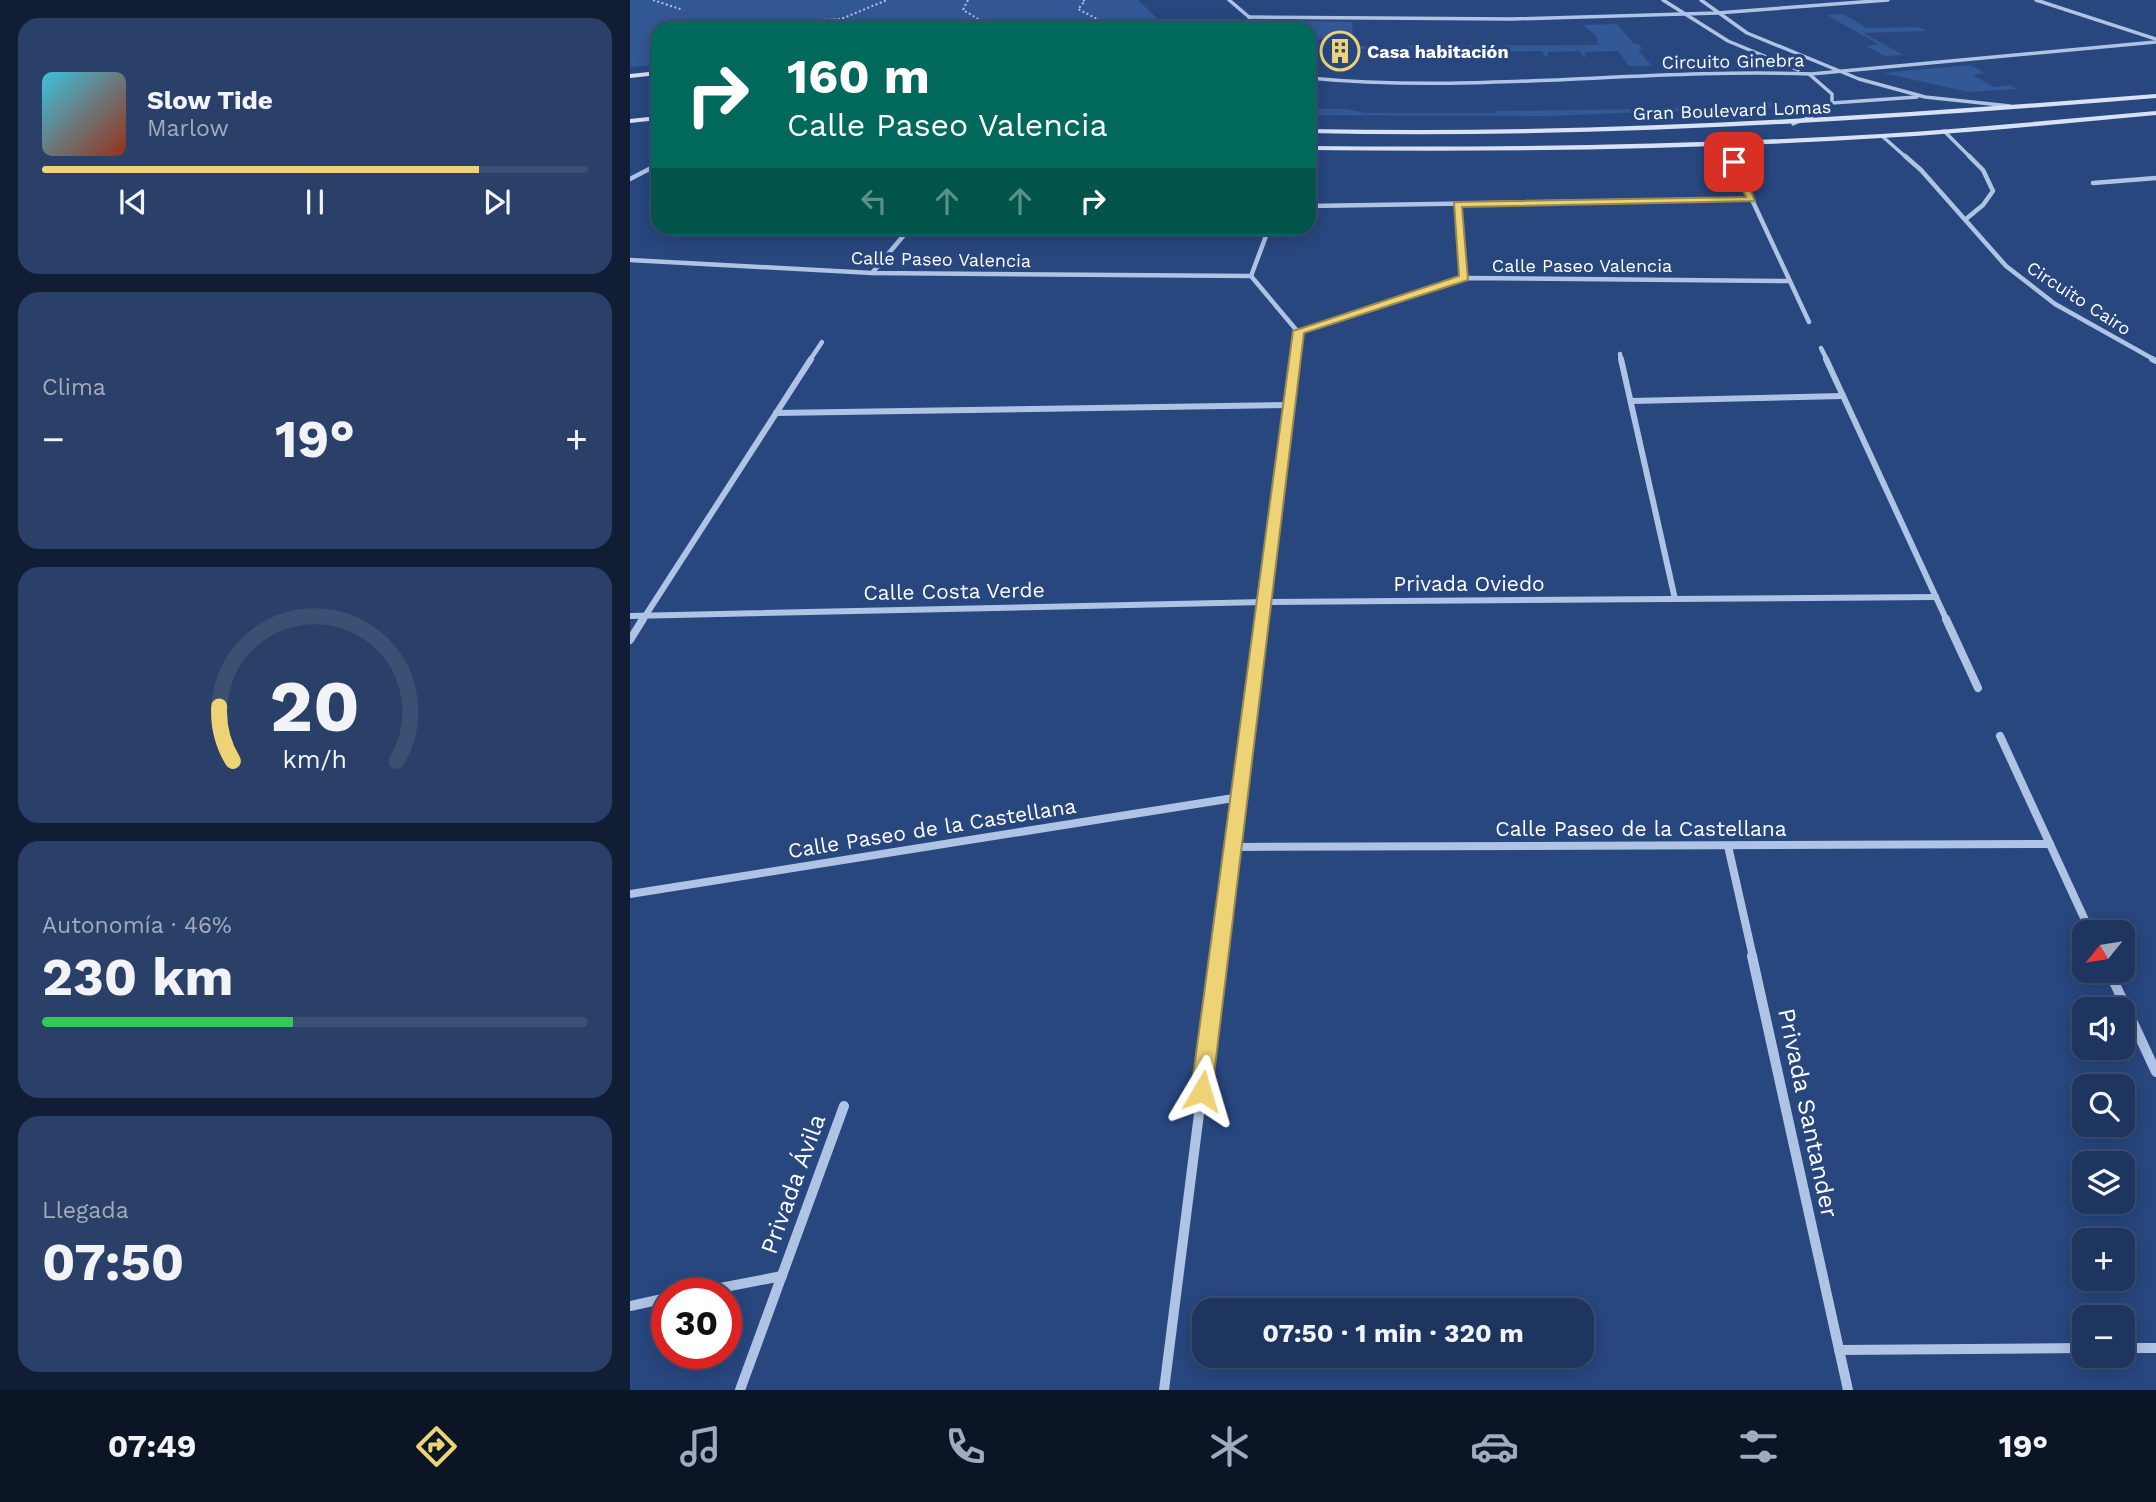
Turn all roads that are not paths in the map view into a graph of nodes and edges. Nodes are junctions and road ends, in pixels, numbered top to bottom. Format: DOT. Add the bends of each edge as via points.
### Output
graph roads {
  1 [pos="1229,0"];
  2 [pos="1663,0"];
  3 [pos="1701,0"];
  4 [pos="1888,0"];
  5 [pos="2036,0"];
  6 [pos="1680,13"];
  7 [pos="1717,13"];
  8 [pos="1249,16"];
  9 [pos="1251,21"];
  10 [pos="2156,40"];
  11 [pos="1836,70"];
  12 [pos="651,74"];
  13 [pos="1811,74"];
  14 [pos="630,76"];
  15 [pos="1316,79"];
  16 [pos="2156,96"];
  17 [pos="1925,97"];
  18 [pos="2087,102"];
  19 [pos="1832,103"];
  20 [pos="2019,107"];
  21 [pos="2156,113"];
  22 [pos="2112,117"];
  23 [pos="651,119"];
  24 [pos="630,121"];
  25 [pos="1793,124"];
  26 [pos="1316,131"];
  27 [pos="1944,131"];
  28 [pos="1882,136"];
  29 [pos="1316,148"];
  30 [pos="1734,162"];
  31 [pos="651,168"];
  32 [pos="2156,178"];
  33 [pos="630,179"];
  34 [pos="2093,183"];
  35 [pos="1752,199"];
  36 [pos="1457,204"];
  37 [pos="1316,206"];
  38 [pos="1966,219"];
  39 [pos="904,235"];
  40 [pos="1266,235"];
  41 [pos="630,260"];
  42 [pos="872,273"];
  43 [pos="1251,276"];
  44 [pos="1464,278"];
  45 [pos="1789,281"];
  46 [pos="1809,322"];
  47 [pos="1298,331"];
  48 [pos="822,342"];
  49 [pos="1821,348"];
  50 [pos="1620,354"];
  51 [pos="2156,361"];
  52 [pos="1843,396"];
  53 [pos="1631,401"];
  54 [pos="1289,405"];
  55 [pos="776,412"];
  56 [pos="1936,597"];
  57 [pos="1675,599"];
  58 [pos="1264,602"];
  59 [pos="645,615"];
  60 [pos="630,616"];
  61 [pos="630,640"];
  62 [pos="1978,688"];
  63 [pos="2000,736"];
  64 [pos="1240,797"];
  65 [pos="2050,844"];
  66 [pos="1728,846"];
  67 [pos="1233,847"];
  68 [pos="630,894"];
  69 [pos="2085,920"];
  70 [pos="2115,984"];
  71 [pos="2156,1072"];
  72 [pos="844,1106"];
  73 [pos="782,1276"];
  74 [pos="742,1284"];
  75 [pos="651,1301"];
  76 [pos="630,1306"];
  77 [pos="2072,1348"];
  78 [pos="2135,1348"];
  79 [pos="2156,1348"];
  80 [pos="1839,1350"];
  81 [pos="740,1390"];
  82 [pos="1164,1390"];
  83 [pos="1848,1390"];
  1 -- 8 [label="street"];
  2 -- 6 [label="street"];
  3 -- 7 [label="street"];
  4 -- 7 [label="street"];
  5 -- 10 [label="street, Circuito Ginebra"];
  6 -- 7 [label="street"];
  6 -- 8 [label="street" via="1512,19"];
  6 -- 13 [label="street" via="1756,56"];
  7 -- 11 [label="street" via="1772,46"];
  8 -- 9 [label="street"];
  10 -- 11 [label="street, Circuito Ginebra"];
  11 -- 13 [label="street, Circuito Ginebra"];
  11 -- 17 [label="street"];
  12 -- 14 [label="main road"];
  13 -- 15 [label="street, Circuito Ginebra" via="1510,81"];
  13 -- 19 [label="street" via="1832,94"];
  16 -- 18 [label="main road, Gran Boulevard Lomas"];
  17 -- 19 [label="street"];
  17 -- 20 [label="street"];
  18 -- 20 [label="main road, Gran Boulevard Lomas"];
  18 -- 22 [label="main road"];
  19 -- 25 [label="street"];
  20 -- 25 [label="main road, Gran Boulevard Lomas"];
  21 -- 22 [label="main road, Gran Boulevard Lomas"];
  22 -- 27 [label="main road, Gran Boulevard Lomas"];
  23 -- 24 [label="main road"];
  25 -- 26 [label="main road, Gran Boulevard Lomas" via="1493,133"];
  27 -- 28 [label="main road, Gran Boulevard Lomas"];
  27 -- 38 [label="street" via="1983,170 1993,191"];
  28 -- 29 [label="main road, Gran Boulevard Lomas" via="1658,147"];
  28 -- 38 [label="street, Circuito Cairo"];
  30 -- 35 [label="street"];
  31 -- 33 [label="street"];
  32 -- 34 [label="street"];
  35 -- 36 [label="street"];
  35 -- 45 [label="street"];
  36 -- 37 [label="street"];
  36 -- 44 [label="street"];
  38 -- 51 [label="street, Circuito Cairo" via="2006,266 2055,304"];
  39 -- 42 [label="street"];
  40 -- 43 [label="street"];
  41 -- 42 [label="street, Calle Paseo Valencia"];
  42 -- 43 [label="street, Calle Paseo Valencia"];
  43 -- 47 [label="street"];
  44 -- 45 [label="street, Calle Paseo Valencia"];
  44 -- 47 [label="street, Calle Paseo Valencia"];
  45 -- 46 [label="street"];
  47 -- 54 [label="street"];
  48 -- 55 [label="street"];
  49 -- 52 [label="street"];
  50 -- 53 [label="street"];
  52 -- 53 [label="street"];
  52 -- 56 [label="street"];
  53 -- 57 [label="street"];
  54 -- 55 [label="street"];
  54 -- 58 [label="street"];
  55 -- 59 [label="street"];
  56 -- 57 [label="street, Privada Oviedo"];
  56 -- 62 [label="street"];
  57 -- 58 [label="street, Privada Oviedo"];
  58 -- 59 [label="street, Calle Costa Verde"];
  58 -- 64 [label="street"];
  59 -- 60 [label="street, Calle Costa Verde"];
  59 -- 61 [label="street"];
  63 -- 65 [label="street"];
  64 -- 67 [label="street"];
  64 -- 68 [label="street, Calle Paseo de la Castellana"];
  65 -- 66 [label="street, Calle Paseo de la Castellana"];
  65 -- 69 [label="street"];
  66 -- 67 [label="street, Calle Paseo de la Castellana"];
  66 -- 80 [label="street, Privada Santander"];
  67 -- 82 [label="street"];
  70 -- 71 [label="street"];
  72 -- 73 [label="street, Privada Ávila"];
  73 -- 74 [label="street, Privada Ávila"];
  73 -- 81 [label="street, Privada Ávila"];
  75 -- 76 [label="street"];
  77 -- 80 [label="street"];
  78 -- 79 [label="street"];
  80 -- 83 [label="street, Privada Santander"];
}
